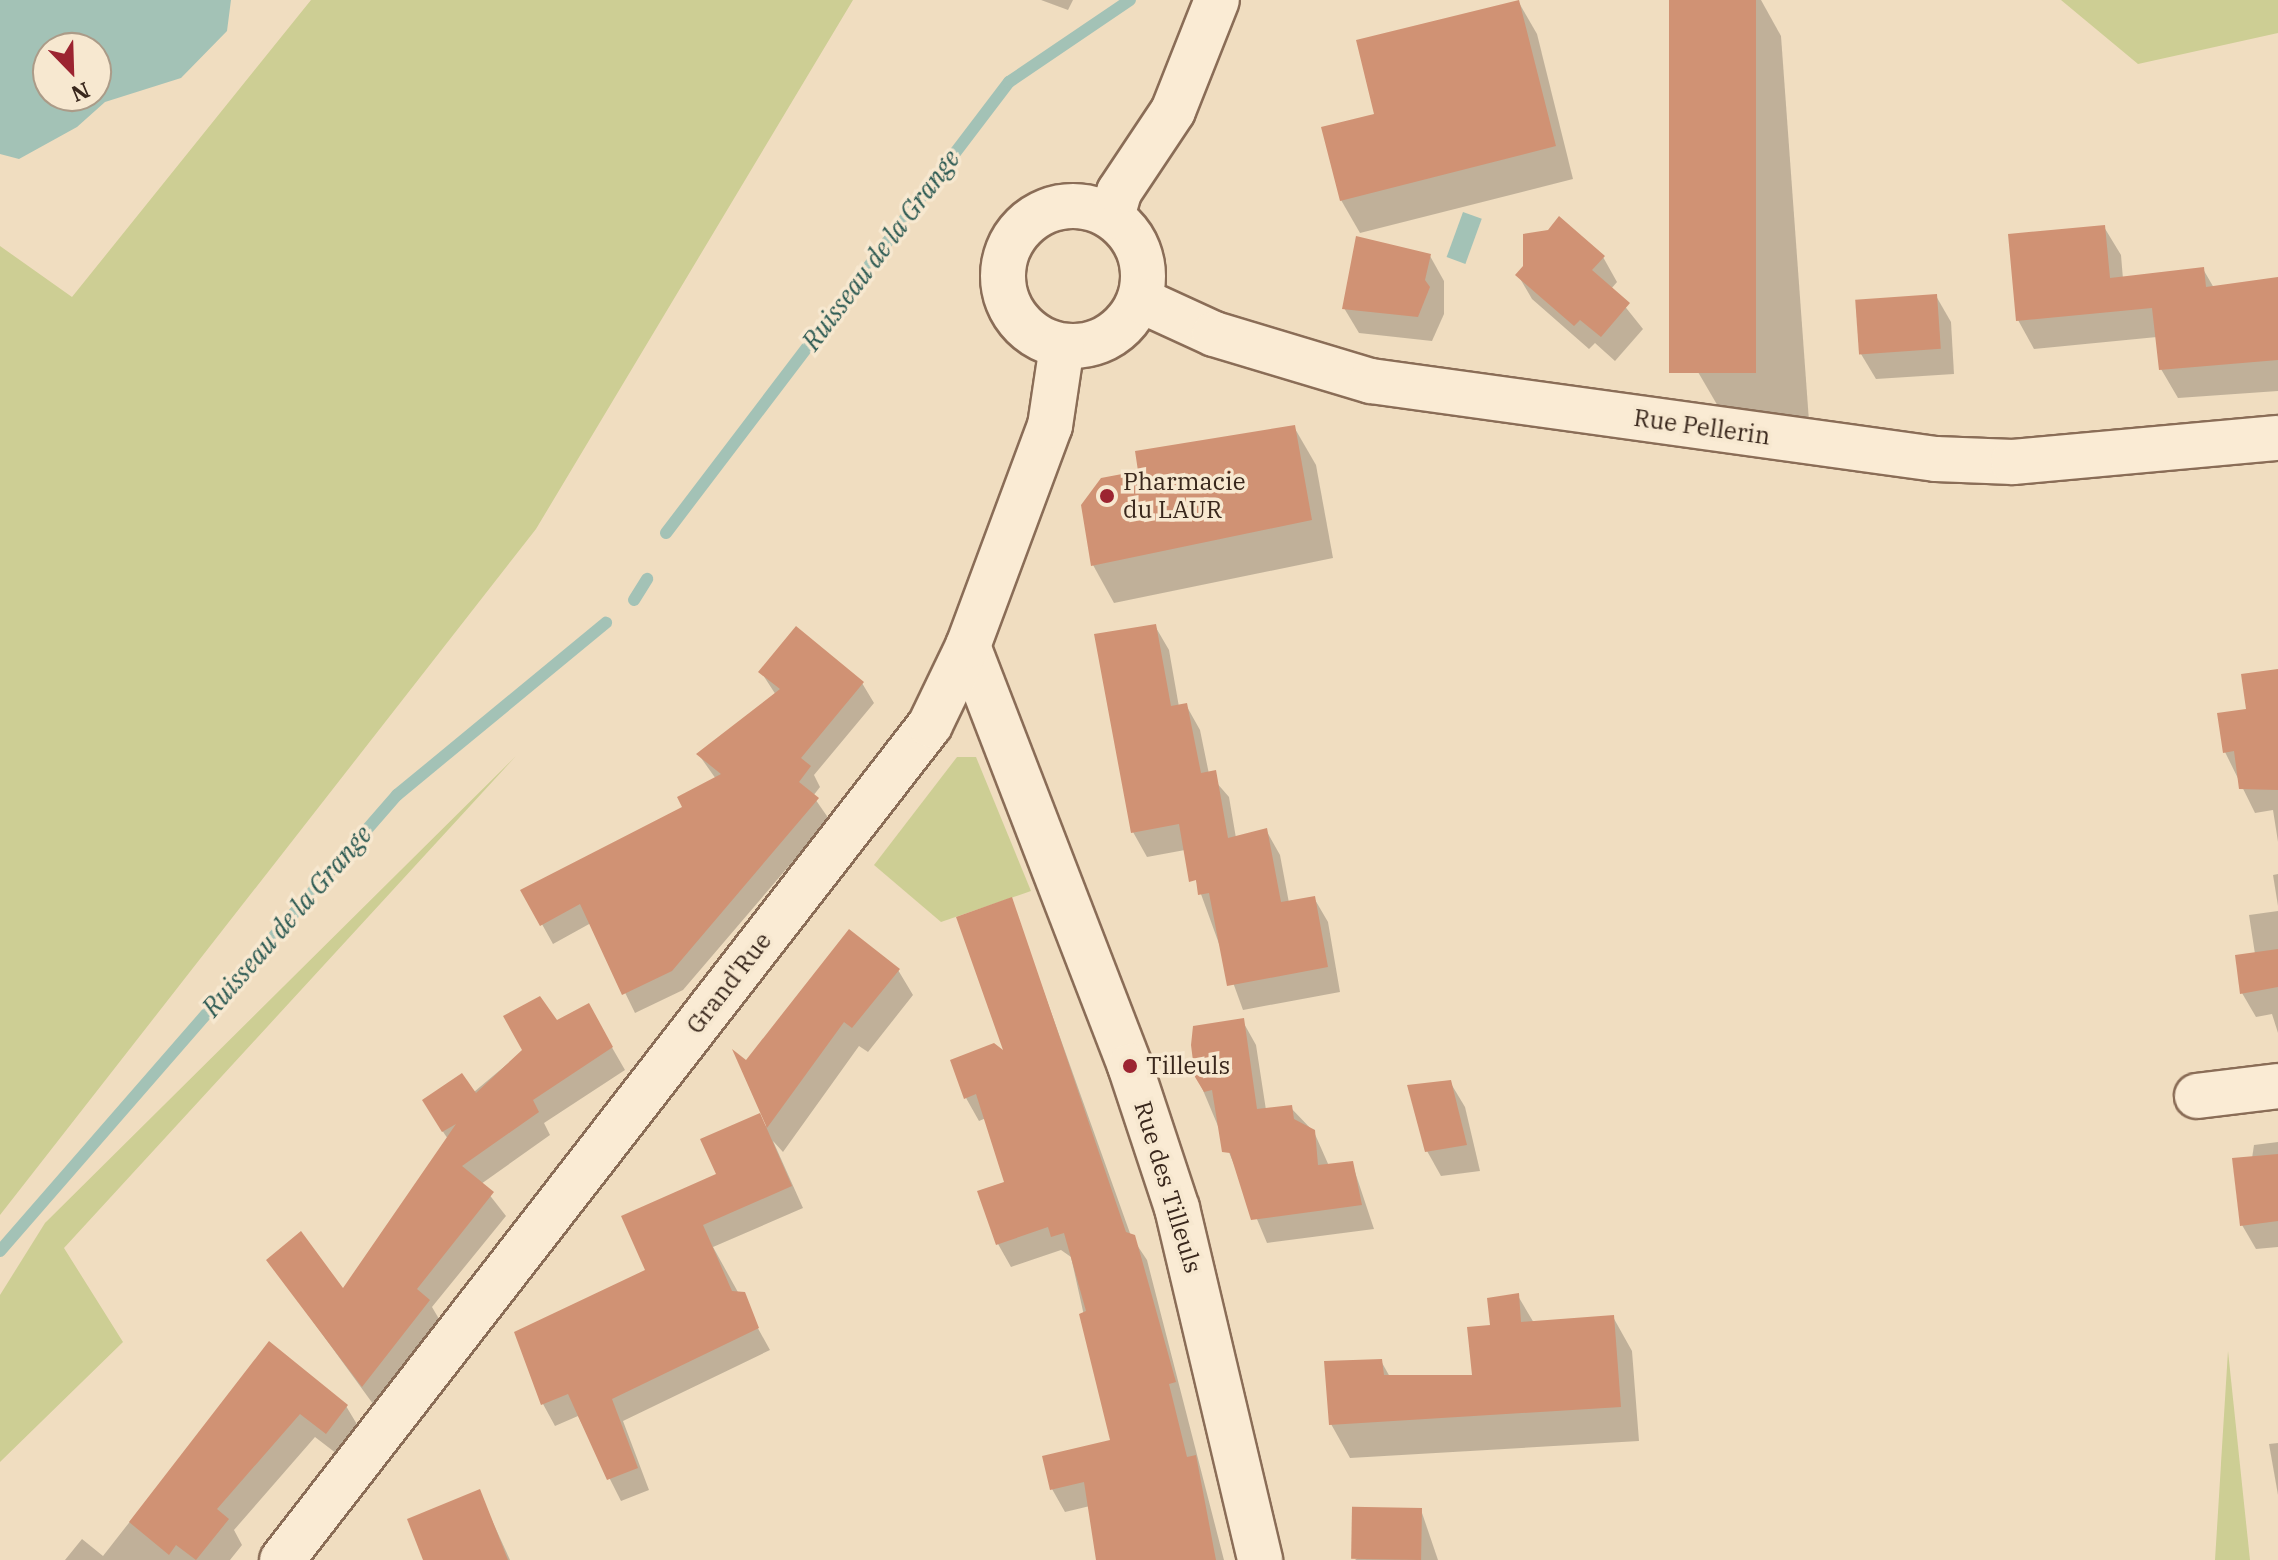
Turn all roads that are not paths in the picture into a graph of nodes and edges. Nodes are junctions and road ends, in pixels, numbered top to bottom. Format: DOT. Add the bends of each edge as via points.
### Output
graph roads {
  1 [pos="1217,0"];
  2 [pos="1112,217"];
  3 [pos="1140,300"];
  4 [pos="1062,346"];
  5 [pos="2278,438"];
  6 [pos="968,646"];
  7 [pos="2278,1086"];
  8 [pos="2197,1096"];
  9 [pos="282,1560"];
  10 [pos="1260,1560"];
  1 -- 2 [label="street" via="1173,111 1119,192"];
  2 -- 3 [label="street" via="1141,254"];
  2 -- 4 [label="street" via="1069,205 1046,210 1012,240 1003,262 1009,307 1022,326"];
  3 -- 4 [label="street" via="1109,337"];
  3 -- 5 [label="street, Rue Pellerin" via="1214,334 1371,381 1936,459 2013,462"];
  4 -- 6 [label="street, Grand'Rue" via="1050,426"];
  6 -- 9 [label="street, Grand'Rue" via="930,725"];
  6 -- 10 [label="street, Rue des Tilleuls" via="1177,1208"];
  7 -- 8 [label="street"];
}
